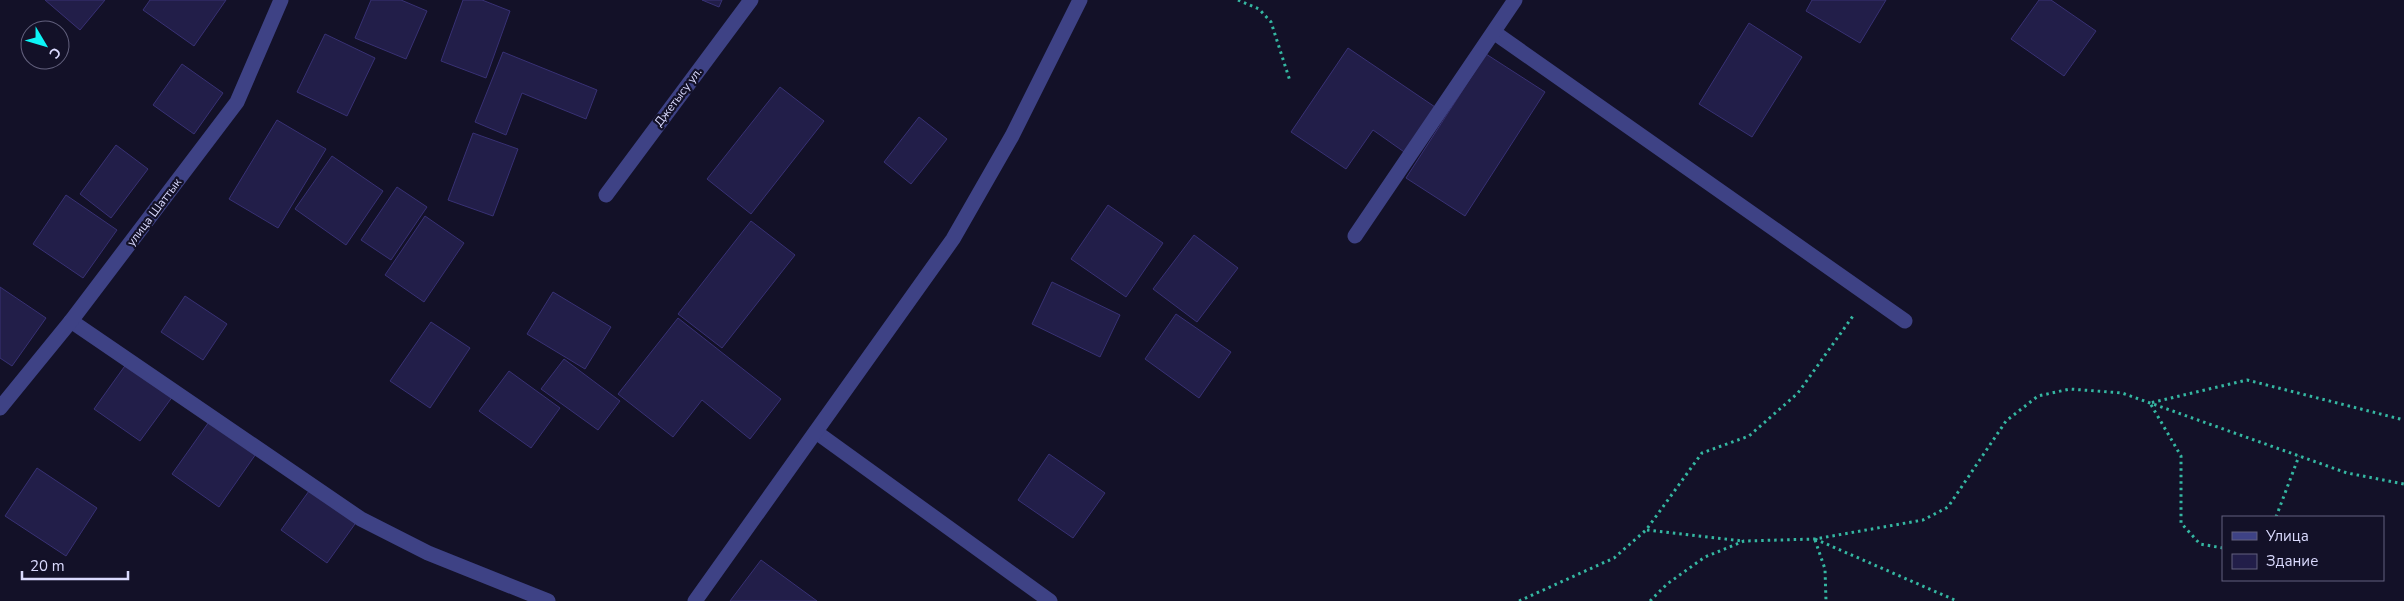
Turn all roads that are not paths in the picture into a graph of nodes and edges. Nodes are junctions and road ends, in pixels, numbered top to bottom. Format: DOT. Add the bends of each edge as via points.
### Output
graph roads {
  1 [pos="281,0"];
  2 [pos="751,0"];
  3 [pos="1080,0"];
  4 [pos="1515,0"];
  5 [pos="1494,33"];
  6 [pos="606,195"];
  7 [pos="1355,236"];
  8 [pos="71,320"];
  9 [pos="1905,321"];
  10 [pos="0,408"];
  11 [pos="816,432"];
  12 [pos="548,601"];
  13 [pos="695,601"];
  14 [pos="1050,601"];
  1 -- 8 [label="street, улица Шаттык" via="237,102"];
  2 -- 6 [label="street, Джетысу ул."];
  3 -- 11 [label="street" via="1012,136 953,239"];
  4 -- 5 [label="street"];
  5 -- 7 [label="street"];
  5 -- 9 [label="street"];
  8 -- 10 [label="street, улица Шаттык"];
  8 -- 12 [label="street" via="361,519 428,553"];
  11 -- 13 [label="street"];
  11 -- 14 [label="street"];
}
